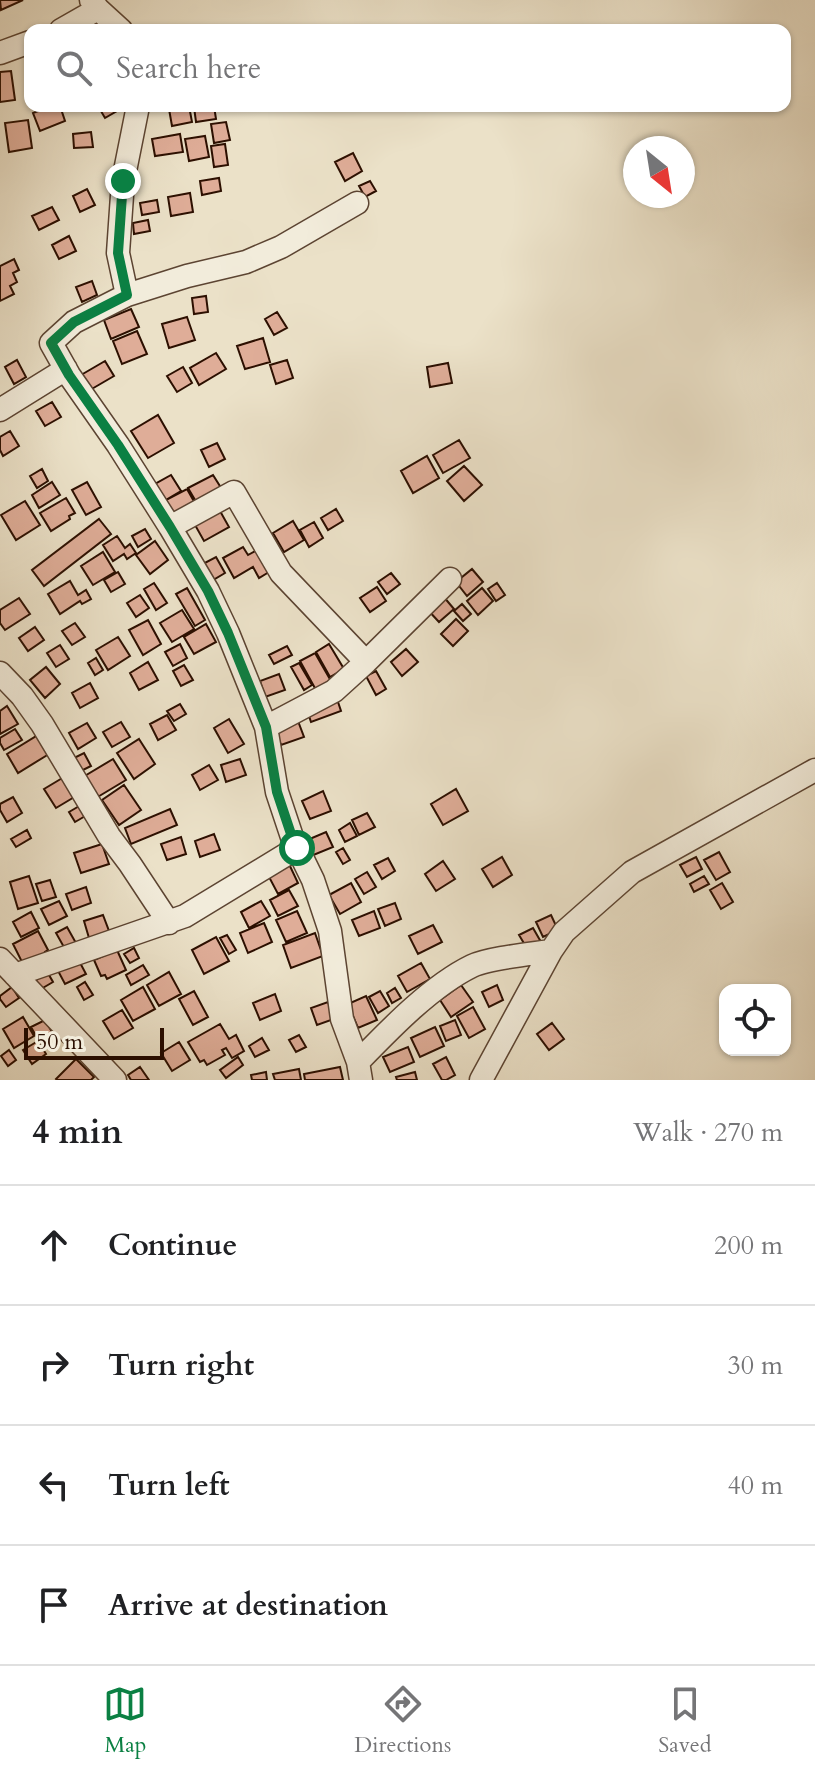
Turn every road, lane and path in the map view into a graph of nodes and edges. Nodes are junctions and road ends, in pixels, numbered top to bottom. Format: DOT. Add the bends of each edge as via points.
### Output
graph roads {
  1 [pos="95,4"];
  2 [pos="69,24"];
  3 [pos="115,24"];
  4 [pos="24,44"];
  5 [pos="0,53"];
  6 [pos="137,112"];
  7 [pos="357,203"];
  8 [pos="127,295"];
  9 [pos="66,369"];
  10 [pos="0,410"];
  11 [pos="170,527"];
  12 [pos="450,579"];
  13 [pos="366,662"];
  14 [pos="0,673"];
  15 [pos="266,727"];
  16 [pos="815,770"];
  17 [pos="297,848"];
  18 [pos="169,923"];
  19 [pos="551,951"];
  20 [pos="8,967"];
  21 [pos="360,1071"];
  22 [pos="115,1080"];
  23 [pos="481,1080"];
  1 -- 2 [label="street"];
  1 -- 3 [label="street"];
  4 -- 5 [label="street"];
  6 -- 8 [label="street" via="123,181 118,253"];
  7 -- 8 [label="street" via="246,262"];
  8 -- 9 [label="street" via="74,322 51,343"];
  9 -- 10 [label="street"];
  9 -- 11 [label="street"];
  11 -- 13 [label="street" via="234,492 281,573"];
  11 -- 15 [label="street" via="208,591"];
  12 -- 13 [label="street"];
  13 -- 15 [label="street" via="334,691"];
  14 -- 18 [label="street" via="42,724"];
  15 -- 17 [label="street" via="277,792"];
  16 -- 19 [label="street" via="632,872 564,932"];
  17 -- 18 [label="street"];
  17 -- 21 [label="street" via="330,931 342,1019"];
  18 -- 20 [label="street"];
  19 -- 21 [label="street" via="474,965 438,988 383,1036"];
  19 -- 23 [label="street"];
  20 -- 22 [label="street"];
}
